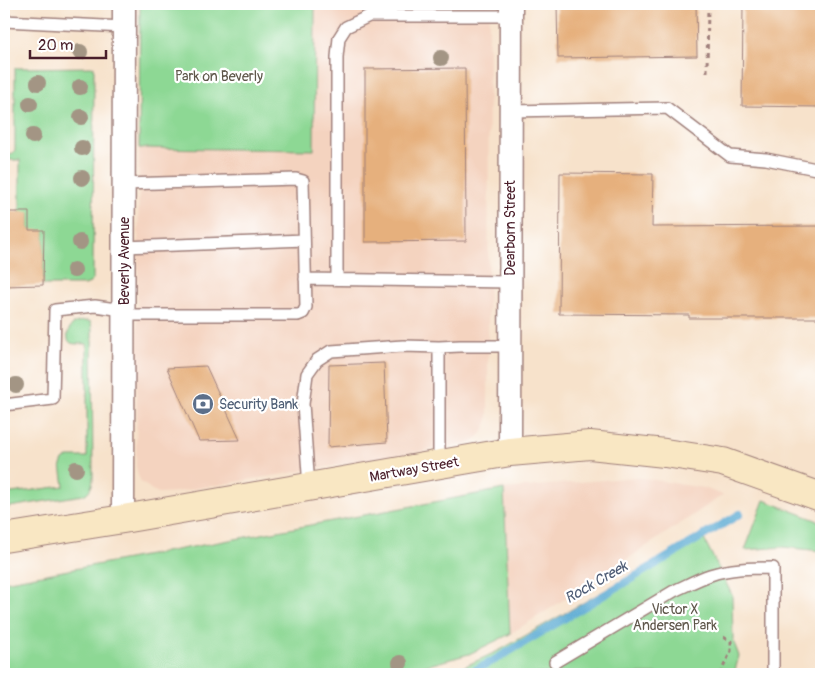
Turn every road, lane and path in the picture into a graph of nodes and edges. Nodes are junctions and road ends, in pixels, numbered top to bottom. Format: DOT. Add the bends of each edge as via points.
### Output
graph roads {
  1 [pos="124,4"];
  2 [pos="708,4"];
  3 [pos="511,10"];
  4 [pos="4,21"];
  5 [pos="124,27"];
  6 [pos="707,72"];
  7 [pos="511,112"];
  8 [pos="821,170"];
  9 [pos="124,184"];
  10 [pos="304,240"];
  11 [pos="124,247"];
  12 [pos="305,279"];
  13 [pos="337,279"];
  14 [pos="510,282"];
  15 [pos="124,313"];
  16 [pos="510,346"];
  17 [pos="440,347"];
  18 [pos="4,405"];
  19 [pos="510,452"];
  20 [pos="440,464"];
  21 [pos="309,487"];
  22 [pos="821,497"];
  23 [pos="123,519"];
  24 [pos="4,538"];
  25 [pos="723,638"];
  26 [pos="555,662"];
  27 [pos="720,674"];
  28 [pos="773,674"];
  1 -- 5 [label="street, Beverly Avenue"];
  2 -- 6 [label="path"];
  3 -- 7 [label="street, Dearborn Street"];
  3 -- 13 [label="lane" via="369,16 346,27 339,38 336,57"];
  4 -- 5 [label="lane"];
  5 -- 9 [label="street, Beverly Avenue"];
  7 -- 8 [label="lane" via="667,108 730,156 766,159"];
  7 -- 14 [label="street, Dearborn Street"];
  9 -- 10 [label="lane" via="303,181"];
  9 -- 11 [label="street, Beverly Avenue"];
  10 -- 11 [label="lane"];
  10 -- 12 [label="lane"];
  11 -- 15 [label="street, Beverly Avenue"];
  12 -- 13 [label="lane"];
  12 -- 15 [label="lane" via="306,307 298,315"];
  13 -- 14 [label="lane"];
  14 -- 16 [label="street, Dearborn Street"];
  15 -- 18 [label="lane" via="95,306 55,310 53,400"];
  15 -- 23 [label="street, Beverly Avenue"];
  16 -- 17 [label="lane"];
  16 -- 19 [label="street, Dearborn Street"];
  17 -- 20 [label="lane"];
  17 -- 21 [label="lane" via="331,351 317,360 307,374 304,404"];
  19 -- 20 [label="street, Martway Street"];
  19 -- 22 [label="street, Martway Street" via="590,445 666,453 723,462"];
  20 -- 21 [label="street, Martway Street"];
  21 -- 23 [label="street, Martway Street"];
  23 -- 24 [label="street, Martway Street"];
  25 -- 27 [label="path" via="731,641 731,651"];
  26 -- 28 [label="lane" via="688,584 732,570 773,568"];
}
